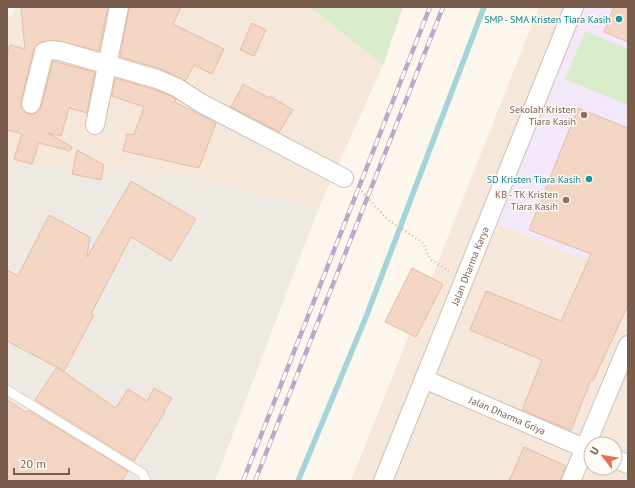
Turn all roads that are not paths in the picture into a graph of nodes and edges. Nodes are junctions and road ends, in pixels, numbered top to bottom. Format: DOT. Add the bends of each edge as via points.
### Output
graph roads {
  1 [pos="119,7"];
  2 [pos="574,7"];
  3 [pos="107,64"];
  4 [pos="31,104"];
  5 [pos="95,125"];
  6 [pos="344,178"];
  7 [pos="628,345"];
  8 [pos="424,379"];
  9 [pos="7,390"];
  10 [pos="593,436"];
  11 [pos="583,447"];
  12 [pos="583,459"];
  13 [pos="146,481"];
  14 [pos="383,481"];
  15 [pos="572,481"];
  1 -- 3 [label="street"];
  2 -- 8 [label="street, Jalan Dharma Karya"];
  3 -- 4 [label="street" via="60,51 44,52"];
  3 -- 5 [label="street"];
  3 -- 6 [label="street" via="176,87"];
  7 -- 10 [label="street"];
  8 -- 11 [label="street, Jalan Dharma Griya"];
  8 -- 14 [label="street, Jalan Dharma Karya"];
  9 -- 13 [label="lane" via="142,473"];
  12 -- 15 [label="street"];
}
